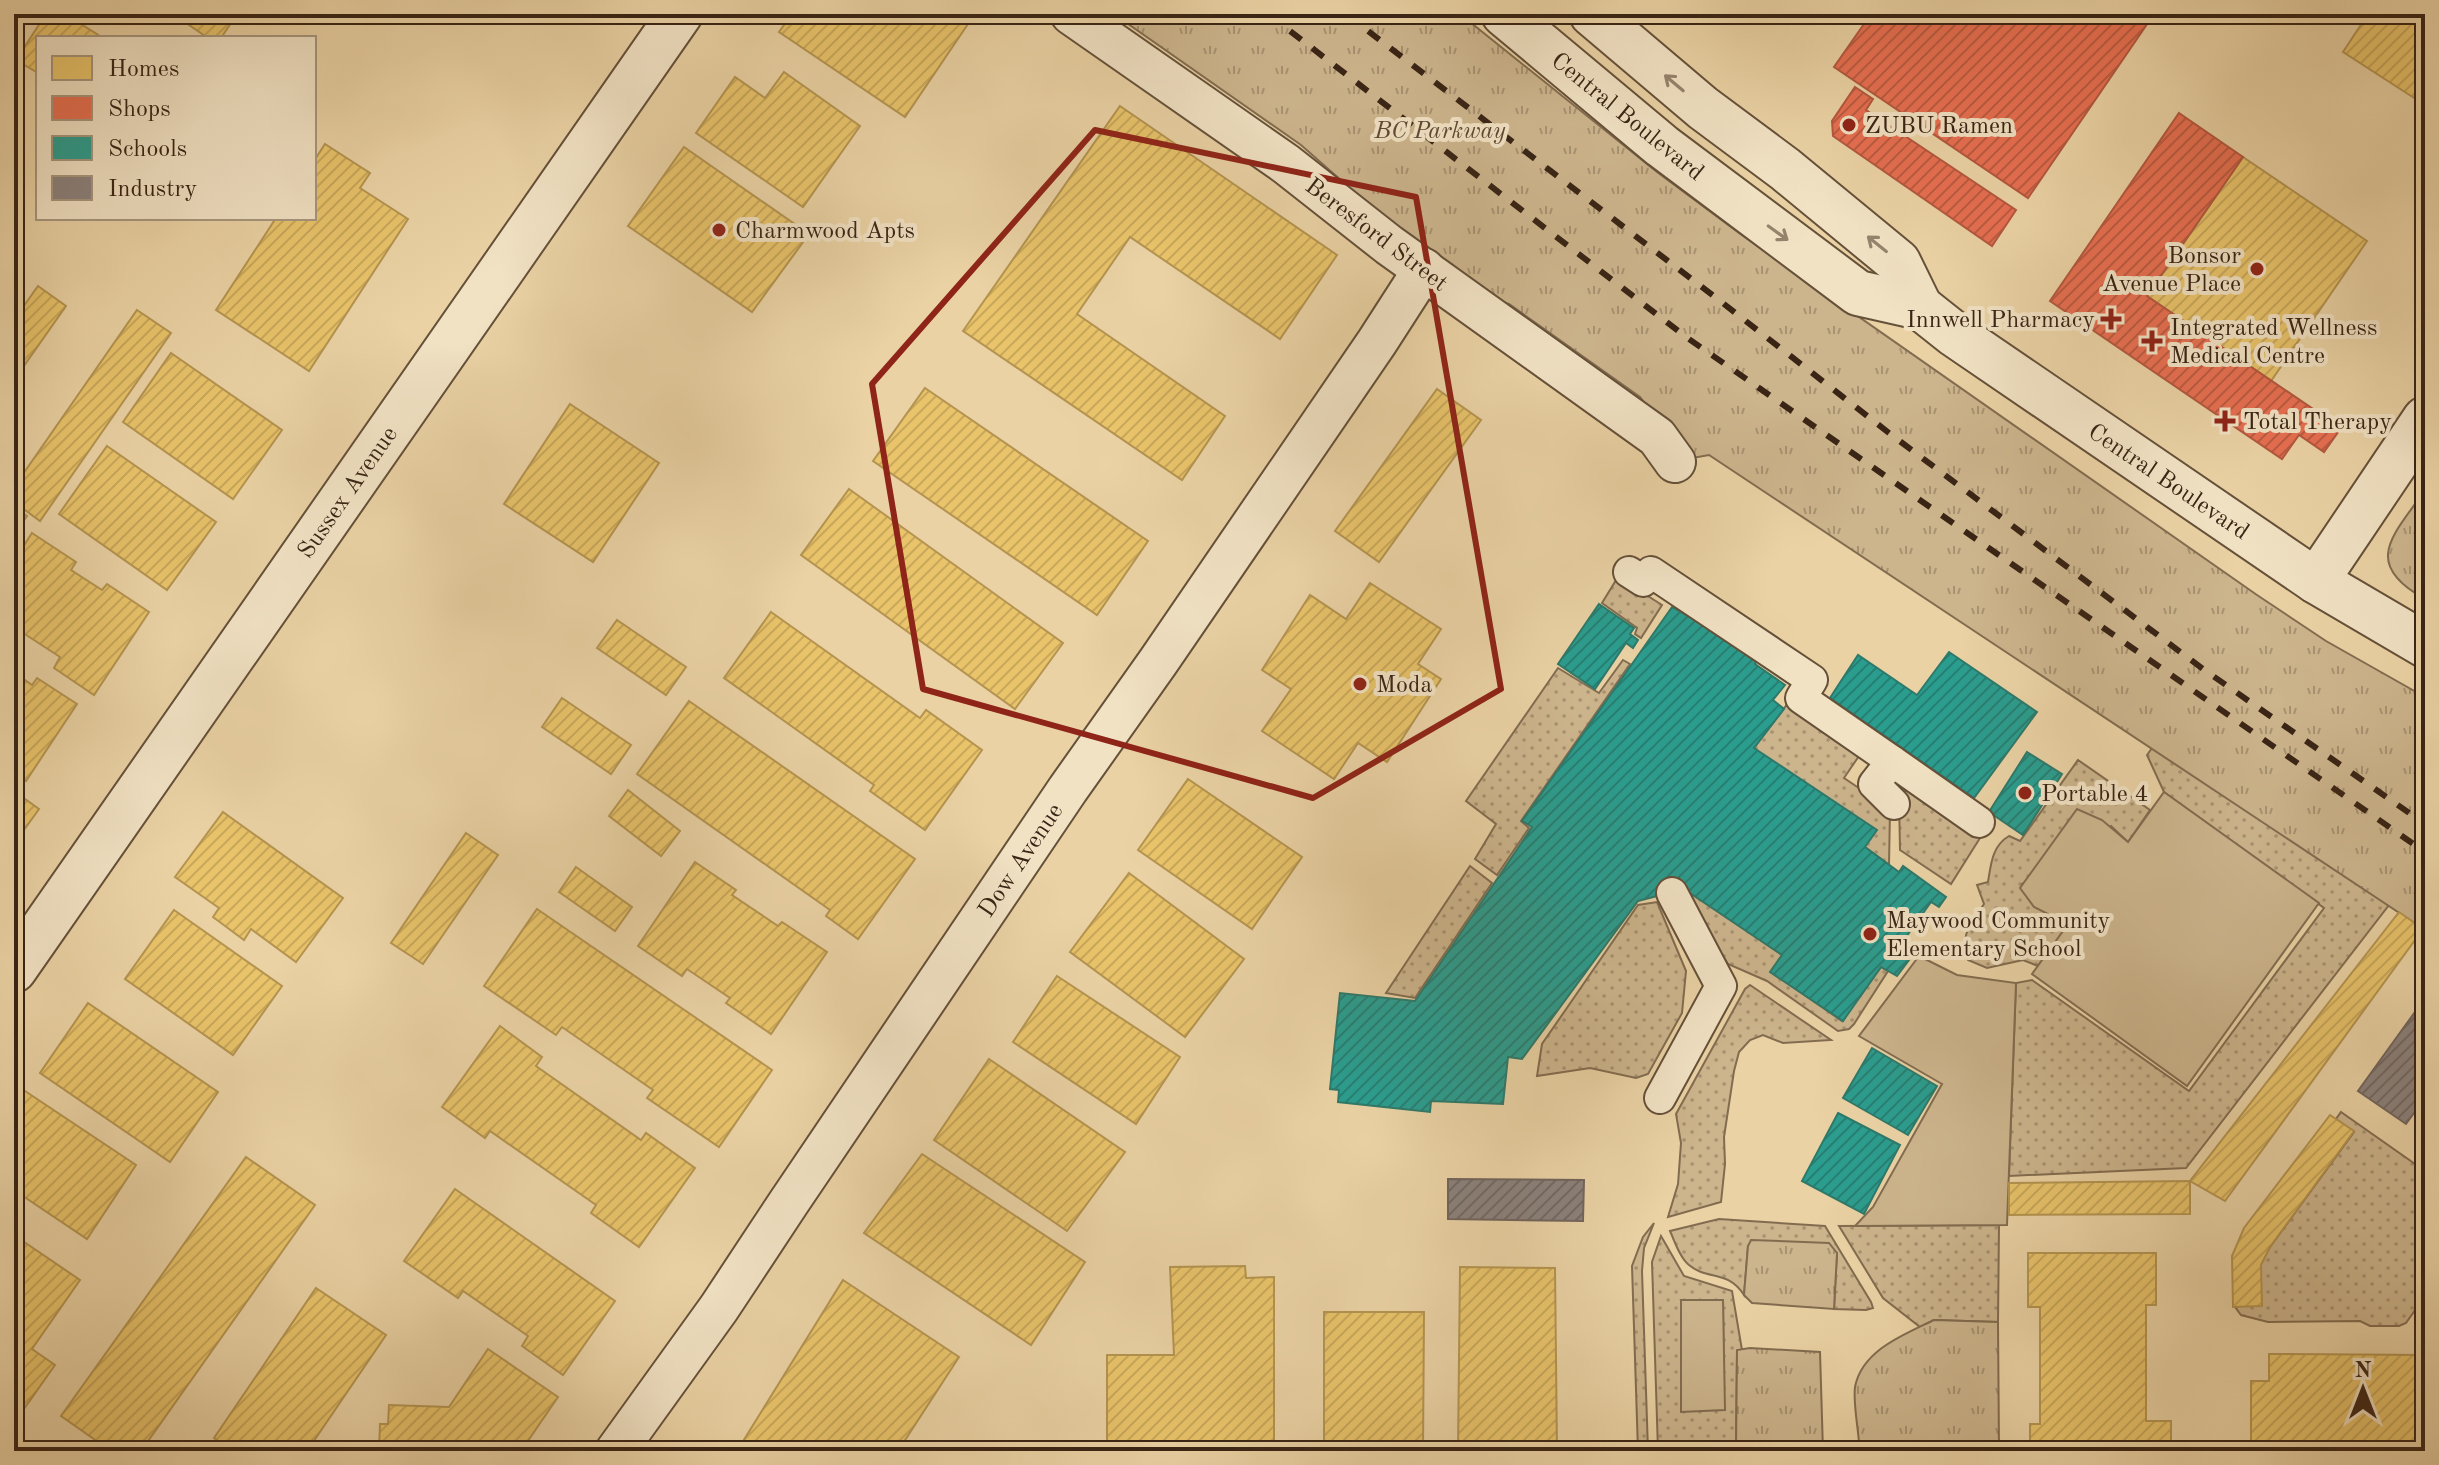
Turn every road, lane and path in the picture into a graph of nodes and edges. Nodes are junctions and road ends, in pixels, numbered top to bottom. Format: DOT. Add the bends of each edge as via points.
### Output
graph roads {
  1 [pos="680,14"];
  2 [pos="1071,14"];
  3 [pos="1504,14"];
  4 [pos="1592,14"];
  5 [pos="1424,269"];
  6 [pos="1920,307"];
  7 [pos="2425,419"];
  8 [pos="1675,462"];
  9 [pos="1629,572"];
  10 [pos="2316,581"];
  11 [pos="2425,645"];
  12 [pos="1892,761"];
  13 [pos="1894,804"];
  14 [pos="1979,822"];
  15 [pos="1672,893"];
  16 [pos="14,970"];
  17 [pos="1660,1098"];
  18 [pos="616,1451"];
  1 -- 16 [label="street, Sussex Avenue"];
  2 -- 5 [label="street, Beresford Street" via="1286,164"];
  3 -- 6 [label="street, Central Boulevard, one-way" via="1662,146 1858,293"];
  6 -- 4 [label="street, Central Boulevard, one-way" via="1898,262"];
  5 -- 8 [label="street, Beresford Street" via="1657,437"];
  5 -- 18 [label="street, Dow Avenue" via="719,1308"];
  6 -- 10 [label="street, Central Boulevard"];
  7 -- 10 [label="street"];
  9 -- 12 [label="street" via="1643,581 1651,572 1671,596 1812,680 1801,698"];
  10 -- 11 [label="street, Central Boulevard"];
  12 -- 13 [label="street" via="1874,784"];
  12 -- 14 [label="street"];
  15 -- 17 [label="street" via="1721,986"];
}
